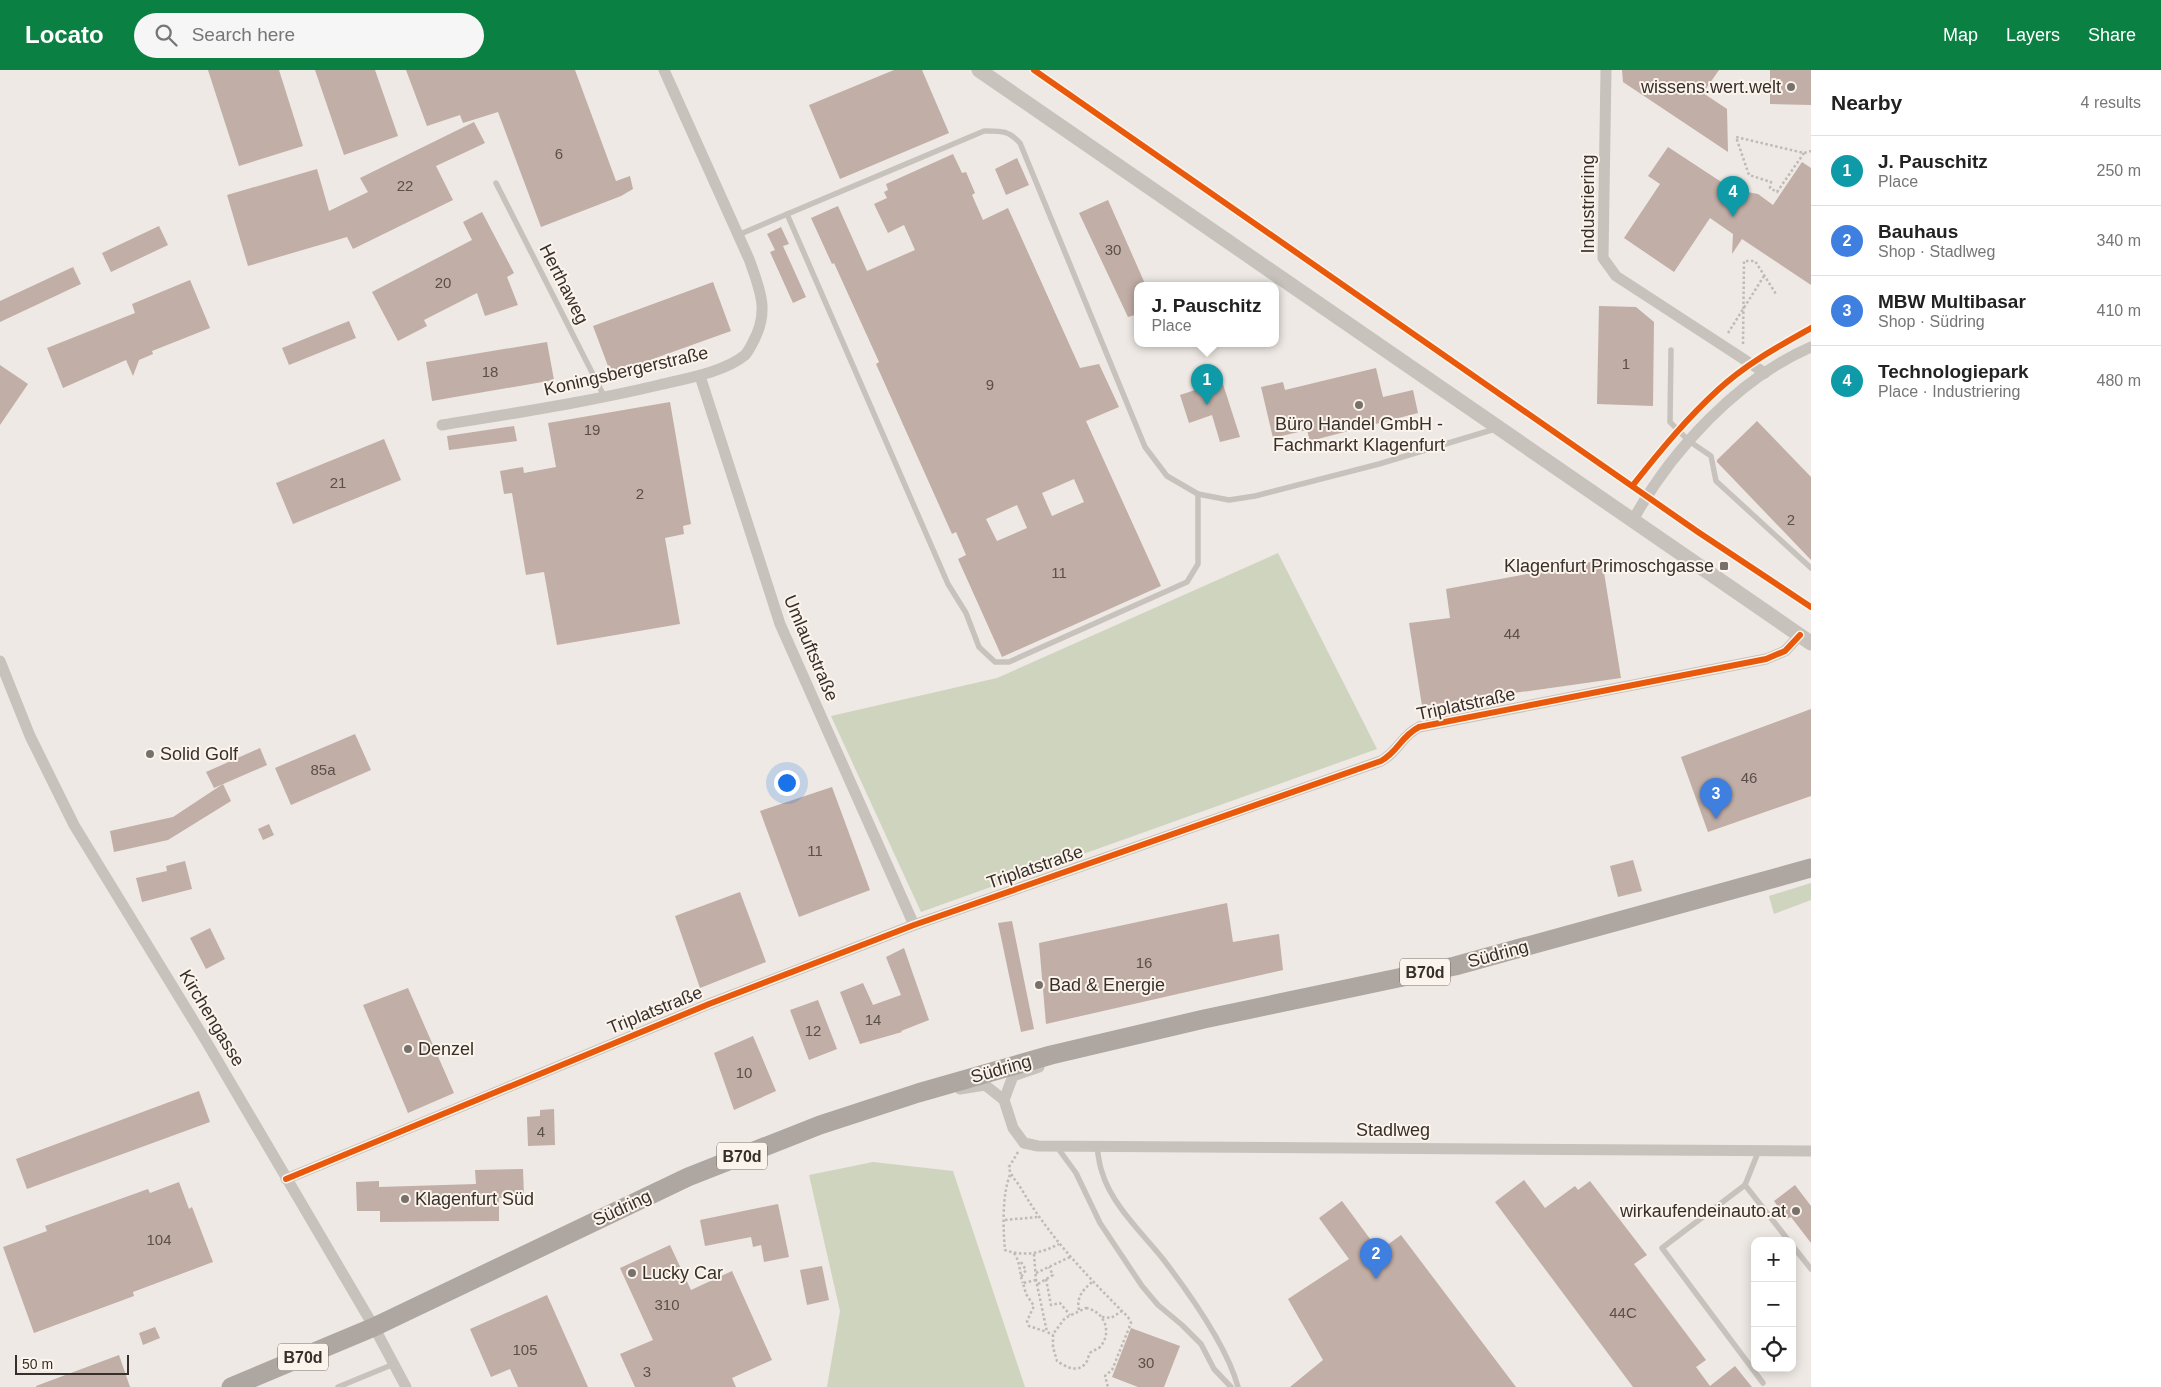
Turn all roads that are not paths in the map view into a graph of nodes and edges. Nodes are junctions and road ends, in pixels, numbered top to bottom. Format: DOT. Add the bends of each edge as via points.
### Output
graph roads {
  1 [pos="664,70"];
  2 [pos="979,70"];
  3 [pos="1606,70"];
  4 [pos="496,183"];
  5 [pos="787,214"];
  6 [pos="738,235"];
  7 [pos="1811,347"];
  8 [pos="1671,350"];
  9 [pos="1765,374"];
  10 [pos="700,376"];
  11 [pos="605,398"];
  12 [pos="442,424"];
  13 [pos="1499,427"];
  14 [pos="1688,441"];
  15 [pos="1198,494"];
  16 [pos="1633,520"];
  17 [pos="1811,568"];
  18 [pos="1805,639"];
  19 [pos="0,661"];
  20 [pos="1811,868"];
  21 [pos="914,925"];
  22 [pos="1051,1056"];
  23 [pos="918,1093"];
  24 [pos="1004,1100"];
  25 [pos="1056,1146"];
  26 [pos="1097,1146"];
  27 [pos="1759,1150"];
  28 [pos="1811,1151"];
  29 [pos="286,1179"];
  30 [pos="1745,1185"];
  31 [pos="1786,1237"];
  32 [pos="1796,1250"];
  33 [pos="1811,1269"];
  34 [pos="374,1327"];
  35 [pos="394,1364"];
  36 [pos="1764,1383"];
  37 [pos="231,1387"];
  38 [pos="338,1387"];
  39 [pos="406,1387"];
  40 [pos="1231,1387"];
  41 [pos="1238,1387"];
  1 -- 6 [label="street, Koningsbergerstraße"];
  2 -- 13 [label="street"];
  3 -- 9 [label="street, Industriering" via="1603,258 1616,276"];
  4 -- 11 [label="lane, Herthaweg"];
  5 -- 6 [label="lane"];
  5 -- 15 [label="lane" via="984,131 1012,134 1020,143 1145,447 1167,476"];
  5 -- 15 [label="lane" via="948,584 966,612 979,647 995,662 1009,662 1187,582 1198,564"];
  6 -- 10 [label="street, Koningsbergerstraße" via="760,287 764,308 759,332 746,354"];
  7 -- 9 [label="street"];
  8 -- 14 [label="lane" via="1670,422"];
  9 -- 14 [label="street"];
  10 -- 11 [label="street, Koningsbergerstraße"];
  10 -- 21 [label="street, Umlauftstraße" via="780,624"];
  11 -- 12 [label="street, Koningsbergerstraße"];
  13 -- 15 [label="lane" via="1379,464 1255,496 1229,500"];
  13 -- 16 [label="street"];
  14 -- 16 [label="street" via="1647,495"];
  14 -- 17 [label="lane" via="1711,456 1716,481"];
  16 -- 18 [label="street"];
  18 -- 21 [label="street, Triplatstraße" via="1766,659 1419,726 1406,734 1392,755 1381,761"];
  19 -- 29 [label="street, Kirchengasse" via="30,736 74,825"];
  20 -- 22 [label="main road, Südring / B70d" via="1455,966 1204,1019"];
  21 -- 29 [label="street, Triplatstraße" via="709,1004"];
  22 -- 23 [label="main road, Südring / B70d"];
  22 -- 24 [label="street" via="1038,1068 1013,1076"];
  23 -- 24 [label="street" via="985,1085"];
  23 -- 34 [label="main road, Südring / B70d" via="820,1125 688,1177"];
  24 -- 25 [label="street, Stadlweg" via="1013,1128 1024,1143"];
  25 -- 26 [label="street, Stadlweg"];
  25 -- 40 [label="lane" via="1076,1173 1100,1223 1142,1286 1200,1344 1214,1369"];
  26 -- 27 [label="street, Stadlweg"];
  26 -- 41 [label="lane" via="1102,1173 1112,1194 1198,1310 1230,1365"];
  27 -- 28 [label="street, Stadlweg"];
  27 -- 30 [label="lane"];
  29 -- 34 [label="street, Kirchengasse"];
  30 -- 31 [label="lane"];
  30 -- 36 [label="lane" via="1662,1248"];
  32 -- 33 [label="lane"];
  34 -- 35 [label="street, Kirchengasse"];
  34 -- 37 [label="main road, Südring / B70d"];
  35 -- 38 [label="lane"];
  35 -- 39 [label="street, Kirchengasse"];
}
